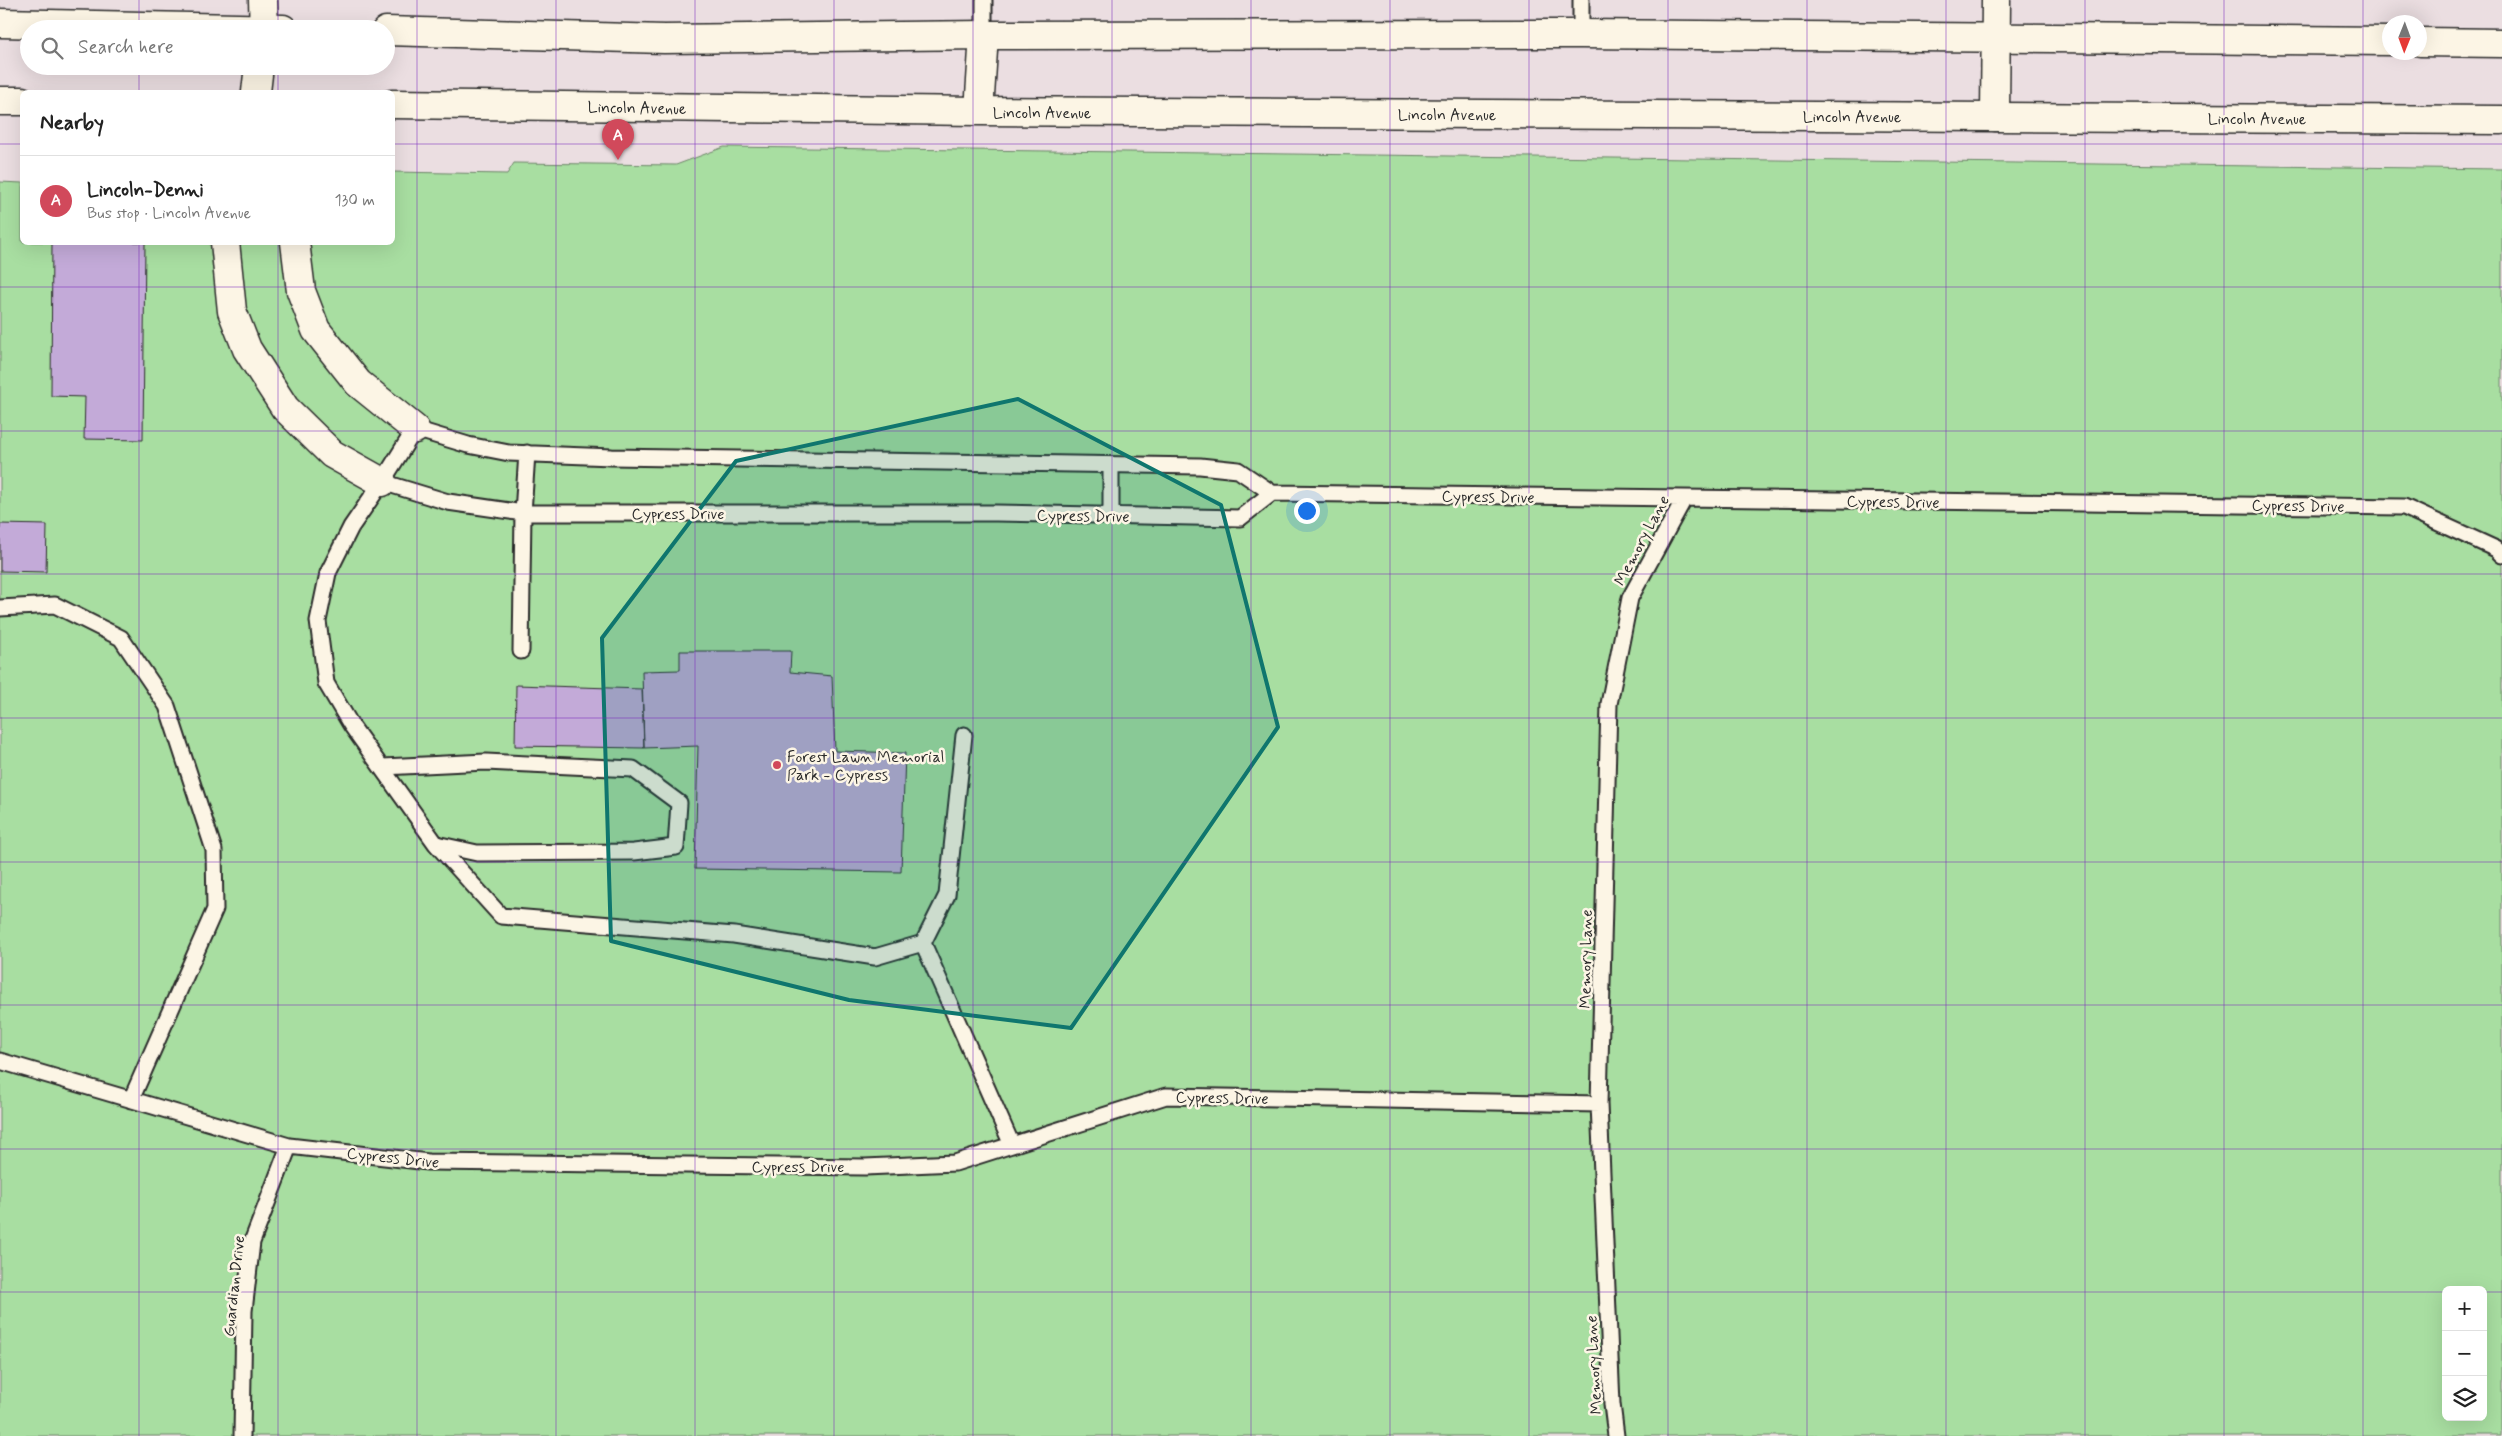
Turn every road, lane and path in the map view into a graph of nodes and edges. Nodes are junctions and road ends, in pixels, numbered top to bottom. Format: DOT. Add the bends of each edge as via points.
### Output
graph roads {
  1 [pos="264,0"];
  2 [pos="984,0"];
  3 [pos="1581,0"];
  4 [pos="1996,0"];
  5 [pos="264,20"];
  6 [pos="0,23"];
  7 [pos="20,23"];
  8 [pos="395,31"];
  9 [pos="1581,34"];
  10 [pos="984,35"];
  11 [pos="1996,38"];
  12 [pos="2382,42"];
  13 [pos="2427,42"];
  14 [pos="2502,43"];
  15 [pos="258,75"];
  16 [pos="256,90"];
  17 [pos="0,100"];
  18 [pos="20,101"];
  19 [pos="395,104"];
  20 [pos="979,111"];
  21 [pos="1995,117"];
  22 [pos="2502,120"];
  23 [pos="225,245"];
  24 [pos="295,245"];
  25 [pos="415,429"];
  26 [pos="527,453"];
  27 [pos="1111,466"];
  28 [pos="382,482"];
  29 [pos="1272,493"];
  30 [pos="1684,498"];
  31 [pos="523,513"];
  32 [pos="1111,515"];
  33 [pos="2502,555"];
  34 [pos="0,608"];
  35 [pos="521,651"];
  36 [pos="964,735"];
  37 [pos="383,767"];
  38 [pos="436,844"];
  39 [pos="923,943"];
  40 [pos="0,1061"];
  41 [pos="131,1100"];
  42 [pos="1599,1104"];
  43 [pos="1012,1145"];
  44 [pos="289,1146"];
  45 [pos="242,1436"];
  46 [pos="1616,1436"];
  1 -- 5 [label="main road"];
  2 -- 10 [label="lane"];
  3 -- 9 [label="lane"];
  4 -- 11 [label="main road"];
  6 -- 7 [label="main road"];
  8 -- 10 [label="main road" via="664,38"];
  9 -- 10 [label="main road"];
  9 -- 11 [label="main road"];
  10 -- 20 [label="main road"];
  11 -- 12 [label="main road"];
  11 -- 21 [label="main road"];
  13 -- 14 [label="main road"];
  15 -- 16 [label="main road"];
  17 -- 18 [label="main road"];
  19 -- 20 [label="main road, Lincoln Avenue"];
  20 -- 21 [label="main road, Lincoln Avenue"];
  21 -- 22 [label="main road, Lincoln Avenue"];
  23 -- 28 [label="main road, Cypress Drive" via="232,310 247,349 285,408 332,454"];
  24 -- 25 [label="main road" via="300,292 316,330 358,383"];
  25 -- 26 [label="lane" via="468,445"];
  25 -- 28 [label="lane"];
  26 -- 27 [label="lane"];
  26 -- 31 [label="lane"];
  27 -- 29 [label="lane" via="1200,466 1238,470"];
  27 -- 32 [label="lane"];
  28 -- 31 [label="lane, Cypress Drive" via="448,502"];
  28 -- 37 [label="lane" via="351,527 328,574 318,621 326,682 351,725"];
  29 -- 30 [label="lane, Cypress Drive"];
  29 -- 32 [label="lane, Cypress Drive" via="1240,518"];
  30 -- 33 [label="lane, Cypress Drive" via="2404,506 2496,549"];
  30 -- 42 [label="lane, Memory Lane" via="1630,598 1608,704"];
  31 -- 32 [label="lane, Cypress Drive"];
  31 -- 35 [label="lane"];
  34 -- 41 [label="lane" via="55,605 121,638 167,706 214,850 214,909"];
  36 -- 39 [label="lane" via="947,895"];
  37 -- 38 [label="lane"];
  37 -- 38 [label="lane" via="486,762 633,770 679,803 676,847 634,852 477,853"];
  38 -- 39 [label="lane" via="501,916 734,934 875,957"];
  39 -- 43 [label="lane"];
  40 -- 41 [label="lane, Cypress Drive"];
  41 -- 44 [label="lane, Cypress Drive"];
  42 -- 43 [label="lane, Cypress Drive" via="1166,1096"];
  42 -- 46 [label="lane, Memory Lane" via="1611,1394"];
  43 -- 44 [label="lane, Cypress Drive" via="955,1163 865,1167 428,1162"];
  44 -- 45 [label="lane, Guardian Drive" via="252,1242 244,1311"];
}
